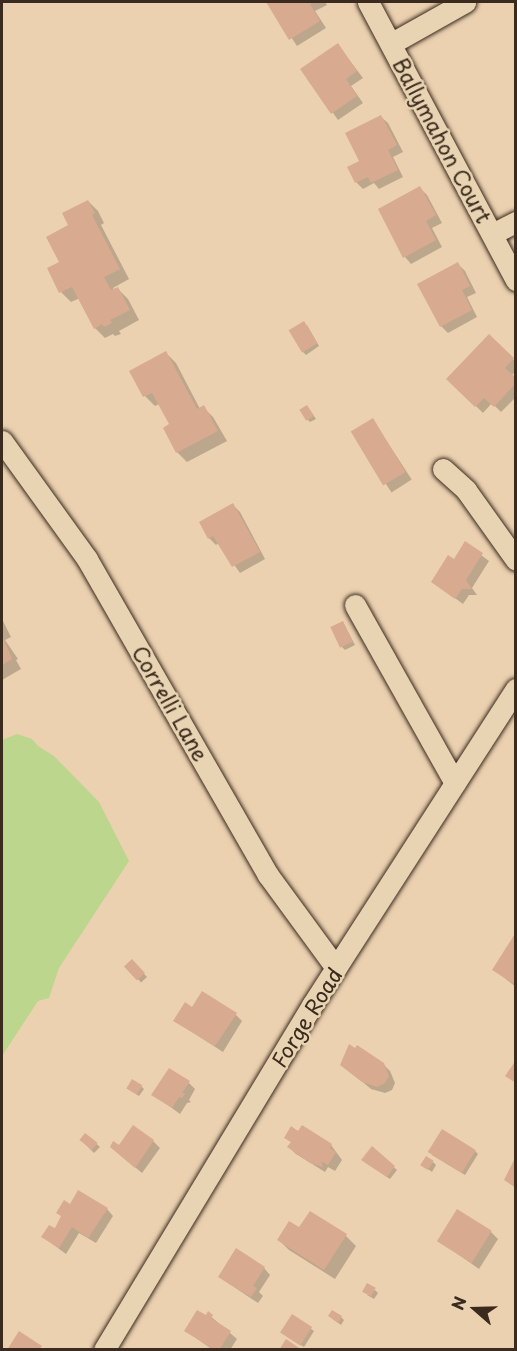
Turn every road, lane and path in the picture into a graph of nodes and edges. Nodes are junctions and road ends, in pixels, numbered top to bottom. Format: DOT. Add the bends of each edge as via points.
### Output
graph roads {
  1 [pos="368,2"];
  2 [pos="465,2"];
  3 [pos="392,43"];
  4 [pos="516,222"];
  5 [pos="492,234"];
  6 [pos="516,280"];
  7 [pos="2,441"];
  8 [pos="443,469"];
  9 [pos="516,560"];
  10 [pos="355,604"];
  11 [pos="516,689"];
  12 [pos="455,783"];
  13 [pos="336,968"];
  14 [pos="104,1350"];
  1 -- 3 [label="street, Ballymahon Court"];
  2 -- 3 [label="street"];
  3 -- 5 [label="street, Ballymahon Court"];
  4 -- 5 [label="street"];
  5 -- 6 [label="street, Ballymahon Court"];
  7 -- 13 [label="street, Correlli Lane" via="87,559 268,875"];
  8 -- 9 [label="street" via="466,490"];
  10 -- 12 [label="street"];
  11 -- 12 [label="street, Forge Road"];
  12 -- 13 [label="street, Forge Road"];
  13 -- 14 [label="street, Forge Road" via="231,1135"];
}
